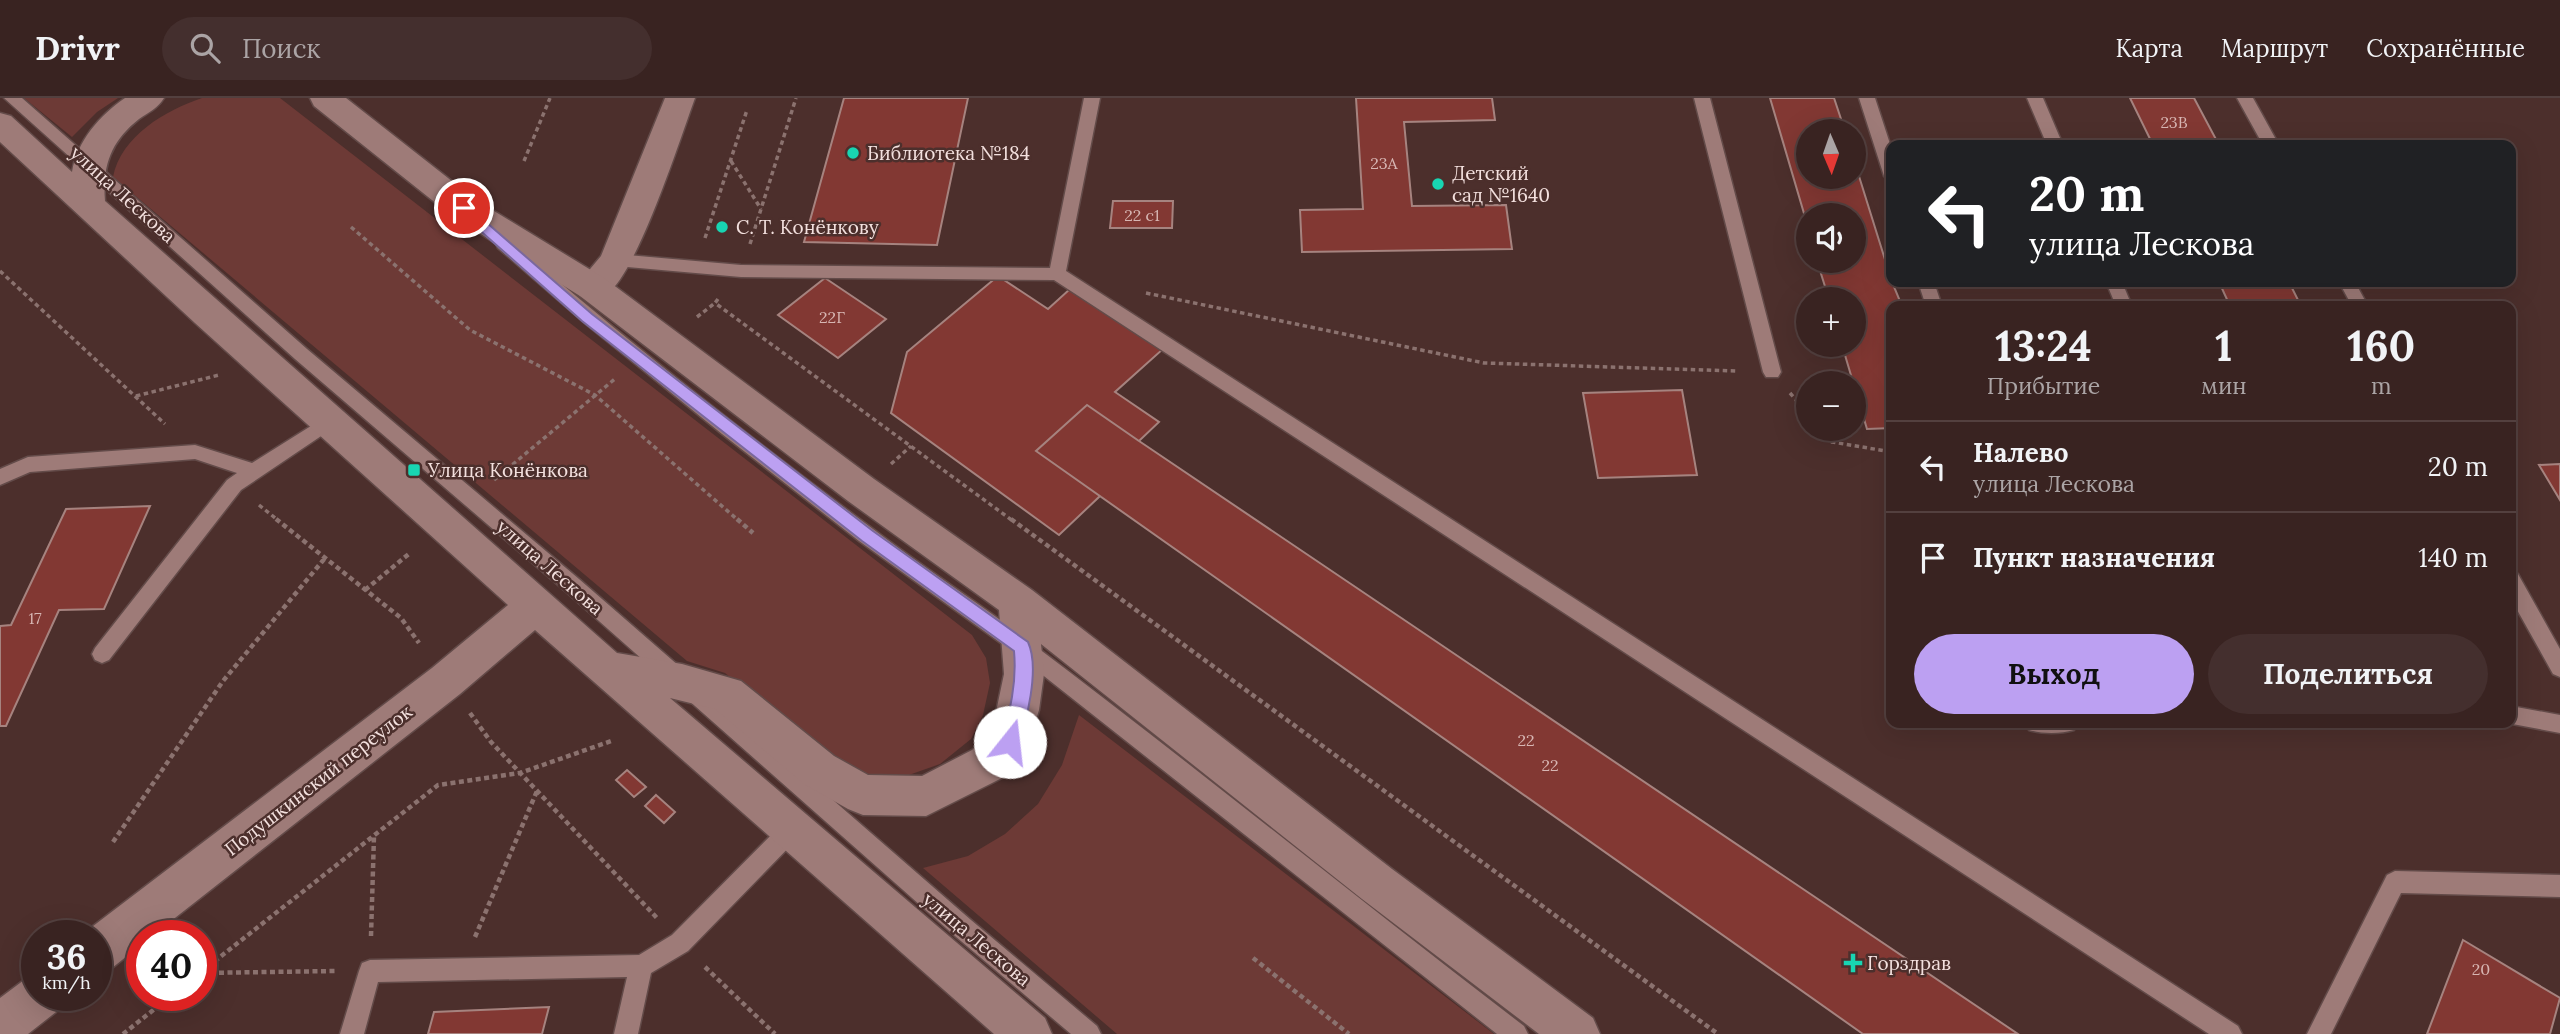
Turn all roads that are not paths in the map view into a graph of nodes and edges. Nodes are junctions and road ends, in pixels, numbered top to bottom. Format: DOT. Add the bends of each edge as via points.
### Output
graph roads {
  1 [pos="12,98"];
  2 [pos="149,98"];
  3 [pos="326,98"];
  4 [pos="680,98"];
  5 [pos="1092,98"];
  6 [pos="1702,98"];
  7 [pos="1867,98"];
  8 [pos="2035,98"];
  9 [pos="2245,98"];
  10 [pos="0,124"];
  11 [pos="2053,140"];
  12 [pos="2268,140"];
  13 [pos="1886,157"];
  14 [pos="89,163"];
  15 [pos="89,207"];
  16 [pos="464,208"];
  17 [pos="616,260"];
  18 [pos="1057,274"];
  19 [pos="592,287"];
  20 [pos="1772,372"];
  21 [pos="330,421"];
  22 [pos="252,471"];
  23 [pos="0,477"];
  24 [pos="2516,589"];
  25 [pos="1018,602"];
  26 [pos="537,604"];
  27 [pos="1022,647"];
  28 [pos="102,654"];
  29 [pos="2560,668"];
  30 [pos="607,669"];
  31 [pos="682,682"];
  32 [pos="2516,716"];
  33 [pos="2560,724"];
  34 [pos="791,830"];
  35 [pos="2560,886"];
  36 [pos="112,940"];
  37 [pos="641,966"];
  38 [pos="21,1011"];
  39 [pos="0,1027"];
  40 [pos="352,1034"];
  41 [pos="626,1034"];
  42 [pos="1029,1034"];
  43 [pos="1089,1034"];
  44 [pos="1516,1034"];
  45 [pos="1577,1034"];
  46 [pos="2230,1034"];
  47 [pos="2319,1034"];
  1 -- 14 [label="lane, улица Лескова"];
  2 -- 14 [label="main road" via="111,126"];
  3 -- 16 [label="main road"];
  4 -- 17 [label="main road"];
  5 -- 18 [label="lane"];
  6 -- 20 [label="lane"];
  7 -- 13 [label="lane"];
  8 -- 11 [label="lane"];
  9 -- 12 [label="lane"];
  10 -- 15 [label="main road, улица Лескова"];
  14 -- 15 [label="main road"];
  14 -- 31 [label="lane, улица Лескова" via="301,354"];
  15 -- 21 [label="main road, улица Лескова"];
  16 -- 19 [label="main road"];
  16 -- 27 [label="lane" via="587,318 868,536"];
  17 -- 18 [label="lane" via="741,271"];
  17 -- 19 [label="main road"];
  18 -- 46 [label="lane"];
  19 -- 25 [label="main road"];
  21 -- 22 [label="lane"];
  21 -- 26 [label="main road, улица Лескова"];
  22 -- 23 [label="lane" via="195,452 28,465"];
  22 -- 28 [label="lane" via="234,485"];
  24 -- 29 [label="lane"];
  25 -- 27 [label="main road"];
  25 -- 45 [label="main road"];
  26 -- 30 [label="main road, улица Лескова"];
  26 -- 36 [label="main road, Подушкинский переулок" via="446,681"];
  27 -- 31 [label="main road" via="1024,674 1010,742 987,764 926,796 863,795 819,770 727,694"];
  27 -- 44 [label="lane"];
  30 -- 31 [label="main road"];
  30 -- 34 [label="main road, улица Лескова"];
  31 -- 43 [label="lane, улица Лескова"];
  32 -- 33 [label="lane"];
  34 -- 37 [label="lane" via="680,943"];
  34 -- 42 [label="main road, улица Лескова"];
  35 -- 47 [label="lane" via="2395,882"];
  37 -- 40 [label="lane" via="370,971"];
  37 -- 41 [label="lane"];
  38 -- 39 [label="main road"];
}
